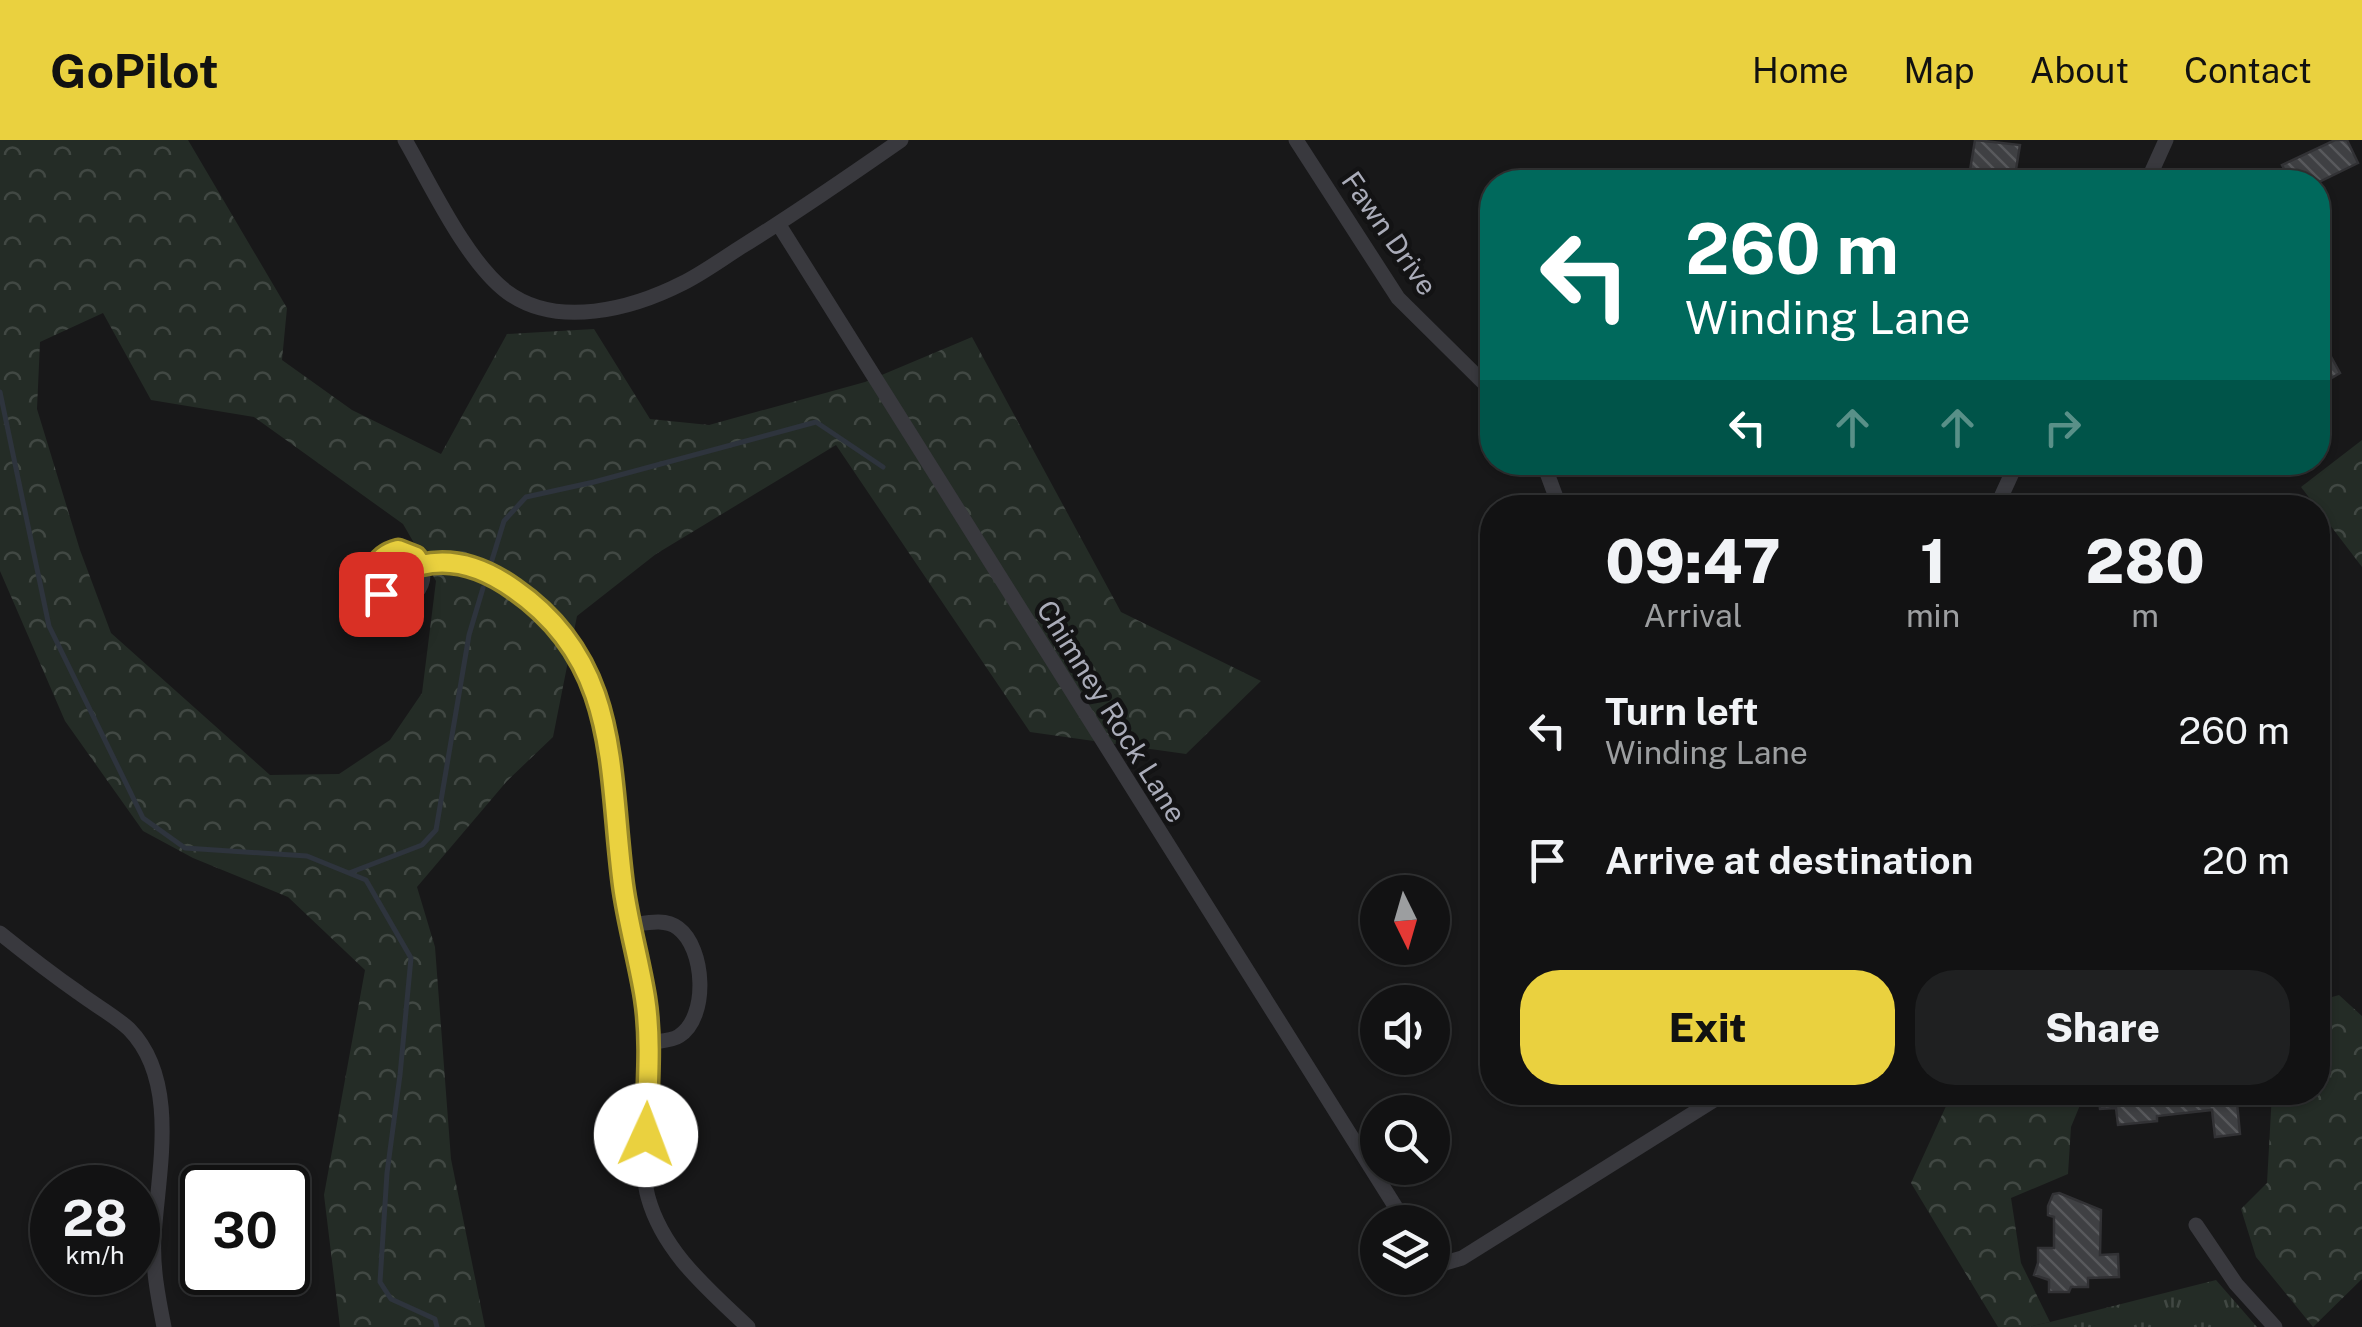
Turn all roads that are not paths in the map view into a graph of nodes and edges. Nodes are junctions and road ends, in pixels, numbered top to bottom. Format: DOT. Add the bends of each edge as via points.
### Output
graph roads {
  1 [pos="405,140"];
  2 [pos="900,140"];
  3 [pos="1296,140"];
  4 [pos="2166,140"];
  5 [pos="2152,170"];
  6 [pos="779,225"];
  7 [pos="1480,378"];
  8 [pos="421,565"];
  9 [pos="631,924"];
  10 [pos="0,932"];
  11 [pos="648,1042"];
  12 [pos="1705,1105"];
  13 [pos="1394,1205"];
  14 [pos="2196,1225"];
  15 [pos="1450,1260"];
  16 [pos="164,1327"];
  17 [pos="748,1327"];
  18 [pos="2275,1327"];
  1 -- 6 [label="street" via="486,273 538,307 566,313 646,299"];
  2 -- 6 [label="street"];
  3 -- 7 [label="street, Fawn Drive" via="1398,298"];
  4 -- 5 [label="street"];
  6 -- 13 [label="street, Chimney Rock Lane"];
  8 -- 9 [label="street" via="460,562 502,580 570,641 593,686 607,737"];
  9 -- 11 [label="street"];
  9 -- 11 [label="street" via="677,927 694,947 699,975 700,1004 692,1024 677,1038"];
  10 -- 16 [label="street" via="128,1029 149,1057 163,1136 154,1240"];
  11 -- 17 [label="street" via="646,1192 656,1221 672,1251"];
  12 -- 15 [label="street"];
  14 -- 18 [label="street"];
}
